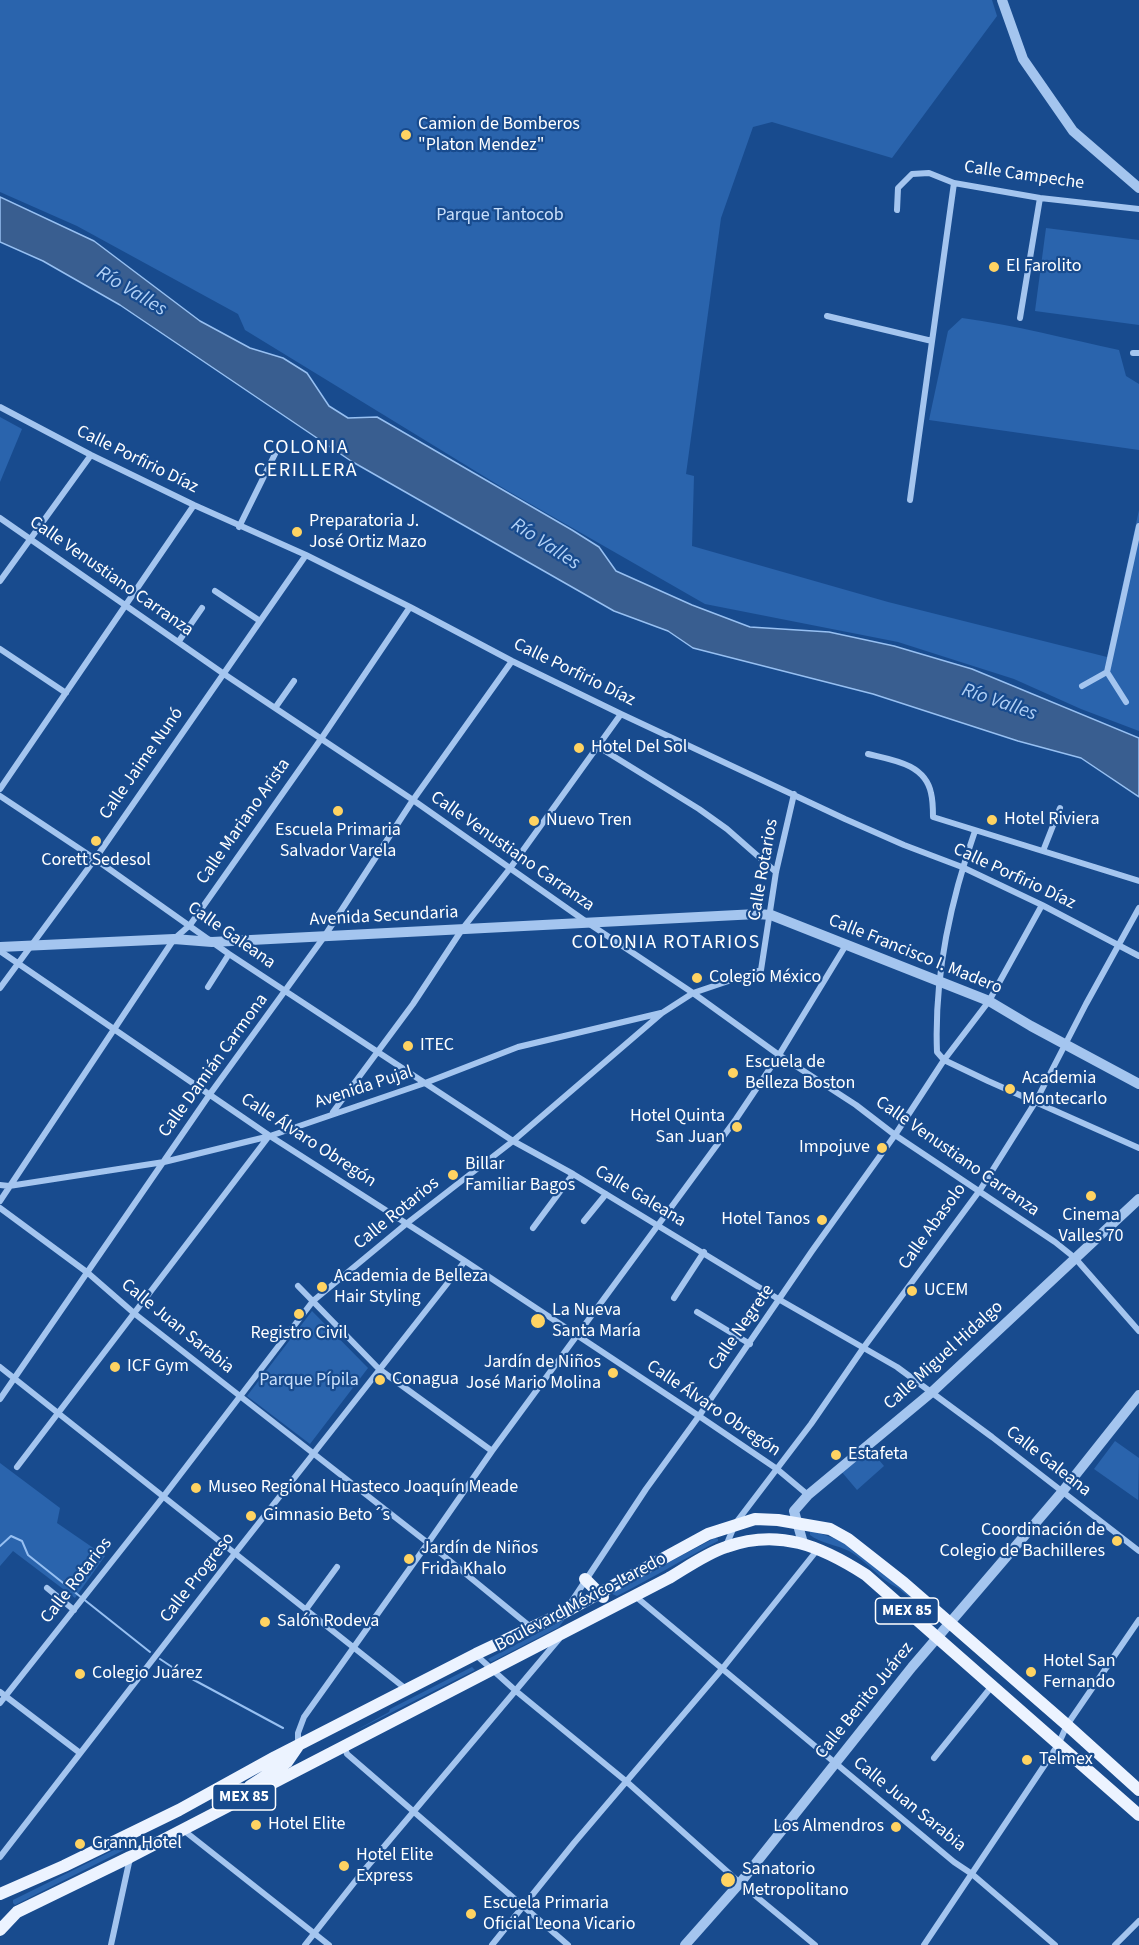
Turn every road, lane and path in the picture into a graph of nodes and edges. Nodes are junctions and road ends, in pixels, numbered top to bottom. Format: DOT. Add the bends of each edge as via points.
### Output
graph roads {
  1 [pos="1002,0"];
  2 [pos="954,183"];
  3 [pos="1139,188"];
  4 [pos="1040,198"];
  5 [pos="1139,209"];
  6 [pos="897,210"];
  7 [pos="827,316"];
  8 [pos="1020,318"];
  9 [pos="932,341"];
  10 [pos="0,407"];
  11 [pos="274,454"];
  12 [pos="91,455"];
  13 [pos="910,500"];
  14 [pos="194,505"];
  15 [pos="0,518"];
  16 [pos="1139,526"];
  17 [pos="239,527"];
  18 [pos="32,540"];
  19 [pos="306,555"];
  20 [pos="0,581"];
  21 [pos="215,591"];
  22 [pos="127,606"];
  23 [pos="410,607"];
  24 [pos="202,608"];
  25 [pos="260,621"];
  26 [pos="178,641"];
  27 [pos="0,650"];
  28 [pos="512,661"];
  29 [pos="1107,672"];
  30 [pos="224,674"];
  31 [pos="294,681"];
  32 [pos="1082,686"];
  33 [pos="66,693"];
  34 [pos="1126,702"];
  35 [pos="275,708"];
  36 [pos="621,714"];
  37 [pos="321,739"];
  38 [pos="597,746"];
  39 [pos="868,754"];
  40 [pos="0,789"];
  41 [pos="794,794"];
  42 [pos="0,796"];
  43 [pos="413,800"];
  44 [pos="1060,807"];
  45 [pos="975,831"];
  46 [pos="1043,851"];
  47 [pos="95,859"];
  48 [pos="511,867"];
  49 [pos="962,867"];
  50 [pos="776,872"];
  51 [pos="1139,881"];
  52 [pos="1042,904"];
  53 [pos="1139,908"];
  54 [pos="771,915"];
  55 [pos="588,923"];
  56 [pos="190,925"];
  57 [pos="463,928"];
  58 [pos="324,937"];
  59 [pos="174,939"];
  60 [pos="212,942"];
  61 [pos="31,945"];
  62 [pos="846,945"];
  63 [pos="1119,946"];
  64 [pos="0,949"];
  65 [pos="229,954"];
  66 [pos="1139,956"];
  67 [pos="19,963"];
  68 [pos="938,982"];
  69 [pos="208,987"];
  70 [pos="0,988"];
  71 [pos="285,992"];
  72 [pos="693,993"];
  73 [pos="989,1001"];
  74 [pos="662,1013"];
  75 [pos="113,1029"];
  76 [pos="1065,1044"];
  77 [pos="378,1052"];
  78 [pos="779,1055"];
  79 [pos="944,1060"];
  80 [pos="425,1083"];
  81 [pos="1139,1084"];
  82 [pos="210,1094"];
  83 [pos="1036,1101"];
  84 [pos="332,1113"];
  85 [pos="895,1135"];
  86 [pos="270,1136"];
  87 [pos="513,1141"];
  88 [pos="1139,1148"];
  89 [pos="164,1162"];
  90 [pos="573,1174"];
  91 [pos="0,1185"];
  92 [pos="9,1186"];
  93 [pos="980,1190"];
  94 [pos="606,1194"];
  95 [pos="1139,1199"];
  96 [pos="0,1201"];
  97 [pos="0,1209"];
  98 [pos="584,1221"];
  99 [pos="406,1224"];
  100 [pos="658,1226"];
  101 [pos="533,1228"];
  102 [pos="704,1252"];
  103 [pos="1075,1257"];
  104 [pos="465,1261"];
  105 [pos="88,1274"];
  106 [pos="298,1286"];
  107 [pos="674,1298"];
  108 [pos="780,1300"];
  109 [pos="313,1301"];
  110 [pos="697,1312"];
  111 [pos="135,1314"];
  112 [pos="1139,1331"];
  113 [pos="576,1336"];
  114 [pos="750,1344"];
  115 [pos="864,1347"];
  116 [pos="0,1367"];
  117 [pos="379,1369"];
  118 [pos="15,1378"];
  119 [pos="932,1392"];
  120 [pos="1139,1395"];
  121 [pos="240,1397"];
  122 [pos="0,1399"];
  123 [pos="60,1412"];
  124 [pos="699,1416"];
  125 [pos="492,1451"];
  126 [pos="315,1454"];
  127 [pos="17,1467"];
  128 [pos="777,1469"];
  129 [pos="1062,1492"];
  130 [pos="808,1495"];
  131 [pos="163,1497"];
  132 [pos="796,1522"];
  133 [pos="735,1524"];
  134 [pos="803,1543"];
  135 [pos="428,1544"];
  136 [pos="725,1547"];
  137 [pos="819,1548"];
  138 [pos="1139,1551"];
  139 [pos="236,1552"];
  140 [pos="337,1567"];
  141 [pos="585,1579"];
  142 [pos="48,1588"];
  143 [pos="598,1594"];
  144 [pos="634,1596"];
  145 [pos="614,1605"];
  146 [pos="76,1607"];
  147 [pos="307,1608"];
  148 [pos="565,1612"];
  149 [pos="1139,1620"];
  150 [pos="950,1623"];
  151 [pos="532,1628"];
  152 [pos="567,1630"];
  153 [pos="938,1638"];
  154 [pos="353,1647"];
  155 [pos="476,1654"];
  156 [pos="722,1669"];
  157 [pos="493,1670"];
  158 [pos="992,1685"];
  159 [pos="407,1689"];
  160 [pos="516,1691"];
  161 [pos="3,1694"];
  162 [pos="0,1703"];
  163 [pos="349,1719"];
  164 [pos="1067,1725"];
  165 [pos="1058,1745"];
  166 [pos="298,1746"];
  167 [pos="344,1746"];
  168 [pos="80,1753"];
  169 [pos="934,1758"];
  170 [pos="835,1765"];
  171 [pos="627,1782"];
  172 [pos="1139,1791"];
  173 [pos="235,1802"];
  174 [pos="179,1810"];
  175 [pos="415,1811"];
  176 [pos="1139,1815"];
  177 [pos="182,1829"];
  178 [pos="0,1857"];
  179 [pos="130,1857"];
  180 [pos="972,1874"];
  181 [pos="740,1883"];
  182 [pos="0,1894"];
  183 [pos="524,1907"];
  184 [pos="1139,1921"];
  185 [pos="0,1930"];
  186 [pos="315,1934"];
  187 [pos="111,1945"];
  188 [pos="305,1945"];
  189 [pos="329,1945"];
  190 [pos="492,1945"];
  191 [pos="568,1945"];
  192 [pos="685,1945"];
  193 [pos="814,1945"];
  194 [pos="924,1945"];
  195 [pos="1054,1945"];
  196 [pos="1115,1945"];
  1 -- 3 [label="street, Calle Campeche" via="1023,59 1073,131"];
  2 -- 4 [label="street, Calle Campeche"];
  2 -- 6 [label="street, Calle Campeche" via="929,173 912,174 897,188"];
  2 -- 9 [label="street"];
  4 -- 5 [label="street, Calle Campeche"];
  4 -- 8 [label="street"];
  7 -- 9 [label="street"];
  9 -- 13 [label="street"];
  10 -- 12 [label="street, Calle Porfirio Díaz"];
  11 -- 17 [label="street"];
  12 -- 14 [label="street, Calle Porfirio Díaz"];
  12 -- 18 [label="street"];
  14 -- 17 [label="street, Calle Porfirio Díaz"];
  14 -- 22 [label="street"];
  15 -- 18 [label="street, Calle Venustiano Carranza"];
  16 -- 29 [label="street"];
  17 -- 19 [label="street, Calle Porfirio Díaz"];
  18 -- 20 [label="street"];
  18 -- 22 [label="street, Calle Venustiano Carranza"];
  19 -- 23 [label="street, Calle Porfirio Díaz"];
  19 -- 25 [label="street, Calle Jaime Nunó"];
  21 -- 25 [label="street"];
  22 -- 26 [label="street, Calle Venustiano Carranza"];
  22 -- 33 [label="street"];
  23 -- 28 [label="street, Calle Porfirio Díaz"];
  23 -- 37 [label="street, Calle Mariano Arista"];
  24 -- 26 [label="street"];
  25 -- 30 [label="street, Calle Jaime Nunó"];
  26 -- 30 [label="street, Calle Venustiano Carranza"];
  27 -- 33 [label="street"];
  28 -- 36 [label="street, Calle Porfirio Díaz"];
  28 -- 43 [label="street, Calle Damián Carmona"];
  29 -- 32 [label="street"];
  29 -- 34 [label="street"];
  30 -- 35 [label="street, Calle Venustiano Carranza"];
  30 -- 47 [label="street, Calle Jaime Nunó"];
  31 -- 35 [label="street"];
  33 -- 40 [label="street"];
  35 -- 37 [label="street, Calle Venustiano Carranza"];
  36 -- 38 [label="street"];
  36 -- 41 [label="street, Calle Porfirio Díaz"];
  37 -- 43 [label="street, Calle Venustiano Carranza"];
  37 -- 56 [label="street, Calle Mariano Arista"];
  38 -- 48 [label="street"];
  38 -- 50 [label="street" via="718,822"];
  39 -- 45 [label="street" via="907,764 927,780 933,817"];
  41 -- 49 [label="street, Calle Porfirio Díaz"];
  41 -- 50 [label="street, Calle Rotarios"];
  42 -- 47 [label="street, Calle Galeana"];
  43 -- 48 [label="street, Calle Venustiano Carranza"];
  43 -- 58 [label="street, Calle Damián Carmona"];
  44 -- 46 [label="street"];
  45 -- 46 [label="street"];
  45 -- 49 [label="street"];
  46 -- 51 [label="street"];
  47 -- 56 [label="street, Calle Galeana"];
  47 -- 61 [label="street, Calle Jaime Nunó"];
  48 -- 55 [label="street, Calle Venustiano Carranza"];
  48 -- 57 [label="street"];
  49 -- 52 [label="street, Calle Porfirio Díaz"];
  49 -- 68 [label="street"];
  50 -- 54 [label="street, Calle Rotarios"];
  52 -- 63 [label="street, Calle Porfirio Díaz"];
  52 -- 73 [label="street, Calle Negrete"];
  53 -- 63 [label="street, Calle Abasolo"];
  54 -- 55 [label="street, Avenida Secundaria"];
  54 -- 62 [label="street, Calle Francisco I. Madero"];
  54 -- 72 [label="street, Calle Rotarios" via="761,970"];
  55 -- 57 [label="street, Avenida Secundaria"];
  55 -- 72 [label="street, Calle Venustiano Carranza"];
  56 -- 59 [label="street, Calle Mariano Arista"];
  56 -- 60 [label="street, Calle Galeana"];
  57 -- 58 [label="street, Avenida Secundaria"];
  57 -- 77 [label="street"];
  58 -- 60 [label="street, Avenida Secundaria"];
  58 -- 71 [label="street, Calle Damián Carmona"];
  59 -- 60 [label="street, Avenida Secundaria"];
  59 -- 61 [label="street, Avenida Secundaria"];
  59 -- 75 [label="street, Calle Mariano Arista"];
  60 -- 65 [label="street, Calle Galeana"];
  61 -- 64 [label="street, Avenida Secundaria"];
  61 -- 67 [label="street, Calle Jaime Nunó"];
  62 -- 68 [label="street, Calle Francisco I. Madero"];
  62 -- 78 [label="street"];
  63 -- 66 [label="street, Calle Porfirio Díaz"];
  63 -- 76 [label="street, Calle Abasolo"];
  64 -- 67 [label="street, Calle Álvaro Obregón"];
  65 -- 69 [label="street"];
  65 -- 71 [label="street, Calle Galeana"];
  67 -- 70 [label="street, Calle Jaime Nunó"];
  67 -- 75 [label="street, Calle Álvaro Obregón"];
  68 -- 73 [label="street, Calle Francisco I. Madero"];
  68 -- 79 [label="street" via="937,1052"];
  71 -- 77 [label="street, Calle Galeana"];
  71 -- 82 [label="street, Calle Damián Carmona"];
  72 -- 74 [label="street, Calle Rotarios"];
  72 -- 78 [label="street, Calle Venustiano Carranza"];
  73 -- 76 [label="street, Calle Francisco I. Madero"];
  73 -- 79 [label="street, Calle Negrete"];
  74 -- 80 [label="street, Avenida Pujal" via="518,1047"];
  74 -- 87 [label="street, Calle Rotarios"];
  75 -- 82 [label="street, Calle Álvaro Obregón"];
  75 -- 92 [label="street, Calle Mariano Arista"];
  76 -- 81 [label="street, Calle Francisco I. Madero"];
  76 -- 83 [label="street, Calle Abasolo"];
  77 -- 80 [label="street, Calle Galeana"];
  77 -- 84 [label="street"];
  78 -- 85 [label="street, Calle Venustiano Carranza"];
  78 -- 100 [label="street"];
  79 -- 83 [label="street"];
  79 -- 85 [label="street, Calle Negrete"];
  80 -- 84 [label="street, Avenida Pujal"];
  80 -- 87 [label="street, Calle Galeana"];
  82 -- 86 [label="street, Calle Álvaro Obregón"];
  82 -- 89 [label="street, Calle Damián Carmona"];
  83 -- 88 [label="street"];
  83 -- 93 [label="street, Calle Abasolo"];
  84 -- 86 [label="street, Avenida Pujal"];
  85 -- 93 [label="street, Calle Venustiano Carranza"];
  85 -- 108 [label="street, Calle Negrete"];
  86 -- 89 [label="street, Avenida Pujal"];
  86 -- 99 [label="street, Calle Álvaro Obregón"];
  86 -- 111 [label="street"];
  87 -- 90 [label="street, Calle Galeana"];
  87 -- 99 [label="street, Calle Rotarios"];
  89 -- 92 [label="street, Avenida Pujal"];
  89 -- 105 [label="street, Calle Damián Carmona"];
  90 -- 94 [label="street, Calle Galeana"];
  90 -- 101 [label="street"];
  91 -- 92 [label="street, Avenida Pujal"];
  92 -- 96 [label="street, Calle Mariano Arista"];
  93 -- 103 [label="street, Calle Venustiano Carranza"];
  93 -- 115 [label="street, Calle Abasolo"];
  94 -- 98 [label="street"];
  94 -- 100 [label="street, Calle Galeana"];
  95 -- 103 [label="street, Calle Miguel Hidalgo"];
  97 -- 105 [label="street, Calle Juan Sarabia"];
  99 -- 104 [label="street, Calle Álvaro Obregón"];
  99 -- 109 [label="street, Calle Rotarios"];
  100 -- 102 [label="street, Calle Galeana"];
  100 -- 113 [label="street"];
  102 -- 107 [label="street"];
  102 -- 108 [label="street, Calle Galeana"];
  103 -- 112 [label="street, Calle Venustiano Carranza"];
  103 -- 119 [label="street, Calle Miguel Hidalgo"];
  104 -- 113 [label="street, Calle Álvaro Obregón"];
  104 -- 117 [label="street, Calle Progreso"];
  105 -- 111 [label="street, Calle Juan Sarabia"];
  105 -- 118 [label="street, Calle Damián Carmona"];
  106 -- 109 [label="street"];
  108 -- 114 [label="street, Calle Negrete"];
  108 -- 115 [label="street, Calle Galeana"];
  109 -- 117 [label="street"];
  109 -- 121 [label="street, Calle Rotarios"];
  110 -- 114 [label="street"];
  111 -- 121 [label="street, Calle Juan Sarabia"];
  111 -- 123 [label="street"];
  113 -- 124 [label="street, Calle Álvaro Obregón"];
  113 -- 125 [label="street"];
  114 -- 124 [label="street, Calle Negrete"];
  115 -- 119 [label="street, Calle Galeana"];
  115 -- 128 [label="street, Calle Abasolo"];
  116 -- 118 [label="street"];
  117 -- 125 [label="street"];
  117 -- 126 [label="street, Calle Progreso"];
  118 -- 122 [label="street, Calle Damián Carmona"];
  118 -- 123 [label="street"];
  119 -- 129 [label="street, Calle Galeana"];
  119 -- 130 [label="street, Calle Miguel Hidalgo"];
  120 -- 129 [label="street, Calle Benito Juárez"];
  121 -- 126 [label="street, Calle Juan Sarabia"];
  121 -- 131 [label="street, Calle Rotarios"];
  123 -- 127 [label="street"];
  123 -- 131 [label="street"];
  124 -- 128 [label="street, Calle Álvaro Obregón"];
  124 -- 141 [label="street, Calle Negrete"];
  125 -- 135 [label="street"];
  126 -- 135 [label="street, Calle Juan Sarabia"];
  126 -- 139 [label="street, Calle Progreso"];
  128 -- 130 [label="street, Calle Álvaro Obregón"];
  128 -- 133 [label="street, Calle Abasolo"];
  129 -- 138 [label="street, Calle Galeana"];
  129 -- 150 [label="street, Calle Benito Juárez"];
  130 -- 132 [label="street, Calle Miguel Hidalgo" via="794,1511"];
  131 -- 139 [label="street"];
  131 -- 146 [label="street, Calle Rotarios"];
  132 -- 133 [label="main road, Boulevard México-Laredo / MEX 85" via="755,1519"];
  132 -- 134 [label="street"];
  132 -- 150 [label="main road, Boulevard México-Laredo / MEX 85" via="830,1529 848,1539"];
  133 -- 136 [label="street, Calle Abasolo"];
  133 -- 143 [label="main road, Boulevard México-Laredo / MEX 85" via="708,1533"];
  134 -- 136 [label="main road, Boulevard México-Laredo / MEX 85" via="762,1539"];
  134 -- 137 [label="main road, Boulevard México-Laredo / MEX 85"];
  135 -- 151 [label="street, Calle Juan Sarabia"];
  135 -- 154 [label="street"];
  136 -- 144 [label="main road, Boulevard México-Laredo / MEX 85"];
  137 -- 153 [label="main road, Boulevard México-Laredo / MEX 85" via="866,1575"];
  137 -- 156 [label="street"];
  139 -- 147 [label="street"];
  139 -- 168 [label="street, Calle Progreso"];
  140 -- 147 [label="street"];
  141 -- 143 [label="main road"];
  141 -- 148 [label="street, Calle Negrete"];
  142 -- 146 [label="street"];
  143 -- 145 [label="main road"];
  143 -- 148 [label="main road, Boulevard México-Laredo / MEX 85"];
  144 -- 145 [label="main road, Boulevard México-Laredo / MEX 85"];
  144 -- 156 [label="street, Calle Juan Sarabia"];
  145 -- 152 [label="main road, Boulevard México-Laredo / MEX 85"];
  146 -- 161 [label="street, Calle Rotarios"];
  147 -- 154 [label="street"];
  148 -- 151 [label="main road, Boulevard México-Laredo / MEX 85"];
  149 -- 164 [label="street"];
  150 -- 153 [label="street, Calle Benito Juárez"];
  150 -- 164 [label="main road, Boulevard México-Laredo / MEX 85"];
  151 -- 155 [label="main road, Boulevard México-Laredo / MEX 85"];
  152 -- 157 [label="main road, Boulevard México-Laredo / MEX 85"];
  152 -- 160 [label="street"];
  153 -- 158 [label="main road, Boulevard México-Laredo / MEX 85"];
  153 -- 170 [label="street, Calle Benito Juárez"];
  154 -- 159 [label="street"];
  154 -- 166 [label="street" via="304,1717"];
  155 -- 157 [label="street"];
  155 -- 159 [label="main road, Boulevard México-Laredo / MEX 85"];
  156 -- 170 [label="street, Calle Juan Sarabia"];
  156 -- 171 [label="street"];
  157 -- 160 [label="street"];
  157 -- 167 [label="main road, Boulevard México-Laredo / MEX 85"];
  158 -- 165 [label="main road, Boulevard México-Laredo / MEX 85"];
  158 -- 169 [label="street"];
  159 -- 163 [label="main road, Boulevard México-Laredo / MEX 85"];
  160 -- 171 [label="street"];
  160 -- 175 [label="street"];
  161 -- 162 [label="street, Calle Rotarios"];
  161 -- 168 [label="street"];
  163 -- 166 [label="main road, Boulevard México-Laredo / MEX 85"];
  163 -- 167 [label="main road"];
  164 -- 165 [label="street"];
  164 -- 172 [label="main road, Boulevard México-Laredo / MEX 85"];
  165 -- 176 [label="main road, Boulevard México-Laredo / MEX 85"];
  165 -- 180 [label="street"];
  166 -- 173 [label="main road" via="287,1762 250,1786"];
  166 -- 174 [label="main road, Boulevard México-Laredo / MEX 85"];
  167 -- 173 [label="main road, Boulevard México-Laredo / MEX 85"];
  167 -- 175 [label="street" via="347,1754"];
  168 -- 178 [label="street, Calle Progreso"];
  170 -- 180 [label="street, Calle Juan Sarabia"];
  170 -- 181 [label="street, Calle Benito Juárez"];
  171 -- 181 [label="street"];
  171 -- 183 [label="street"];
  173 -- 177 [label="main road, Boulevard México-Laredo / MEX 85"];
  174 -- 177 [label="main road" via="177,1821"];
  174 -- 182 [label="main road, Boulevard México-Laredo / MEX 85"];
  175 -- 183 [label="street"];
  175 -- 186 [label="street"];
  177 -- 179 [label="main road, Boulevard México-Laredo / MEX 85"];
  177 -- 186 [label="street"];
  179 -- 185 [label="main road, Boulevard México-Laredo / MEX 85" via="17,1912"];
  179 -- 187 [label="street"];
  180 -- 194 [label="street"];
  180 -- 195 [label="street, Calle Juan Sarabia"];
  181 -- 192 [label="street, Calle Benito Juárez"];
  181 -- 193 [label="street"];
  183 -- 190 [label="street"];
  183 -- 191 [label="street"];
  184 -- 196 [label="street"];
  186 -- 188 [label="street"];
  186 -- 189 [label="street"];
}
